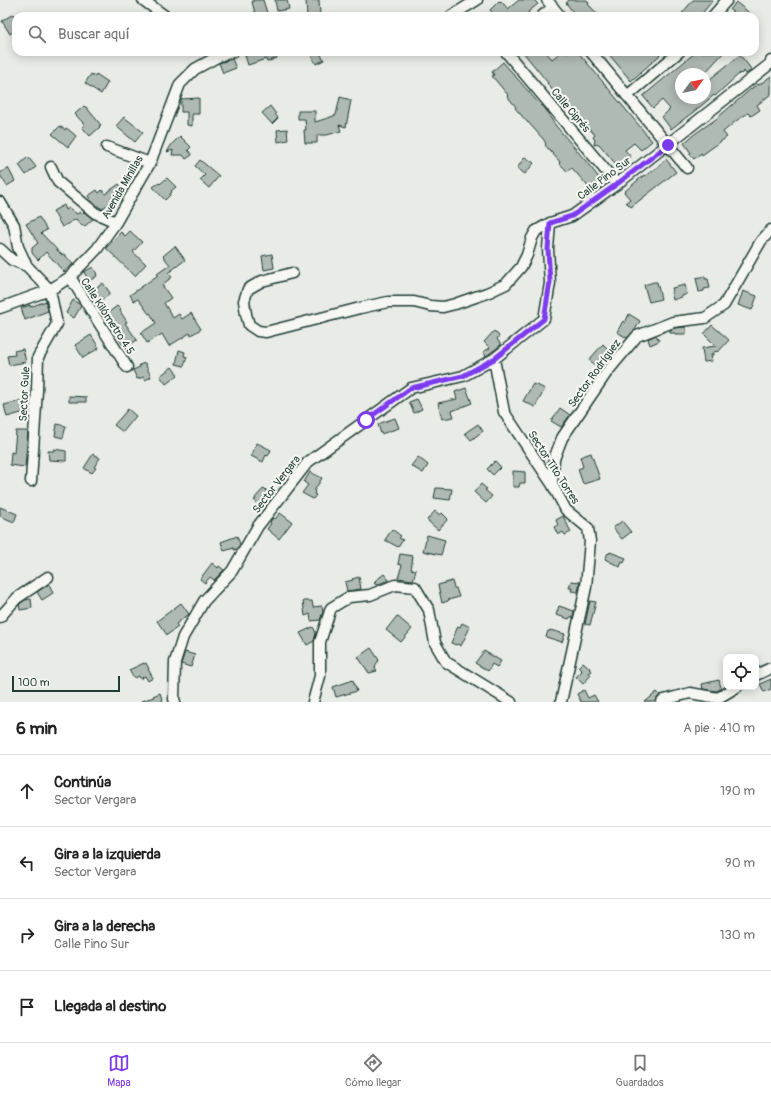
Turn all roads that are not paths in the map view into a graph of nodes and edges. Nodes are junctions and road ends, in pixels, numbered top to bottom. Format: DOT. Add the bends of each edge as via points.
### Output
graph roads {
  1 [pos="143,0"];
  2 [pos="477,0"];
  3 [pos="727,0"];
  4 [pos="550,3"];
  5 [pos="160,12"];
  6 [pos="457,12"];
  7 [pos="544,12"];
  8 [pos="557,12"];
  9 [pos="716,12"];
  10 [pos="214,56"];
  11 [pos="509,56"];
  12 [pos="594,56"];
  13 [pos="674,56"];
  14 [pos="771,62"];
  15 [pos="627,96"];
  16 [pos="668,145"];
  17 [pos="108,147"];
  18 [pos="150,163"];
  19 [pos="51,167"];
  20 [pos="687,168"];
  21 [pos="617,184"];
  22 [pos="0,202"];
  23 [pos="116,222"];
  24 [pos="550,223"];
  25 [pos="771,230"];
  26 [pos="0,249"];
  27 [pos="27,266"];
  28 [pos="292,273"];
  29 [pos="70,277"];
  30 [pos="50,290"];
  31 [pos="0,308"];
  32 [pos="494,359"];
  33 [pos="127,367"];
  34 [pos="31,481"];
  35 [pos="552,484"];
  36 [pos="48,577"];
  37 [pos="0,617"];
  38 [pos="771,668"];
  39 [pos="759,674"];
  40 [pos="732,690"];
  41 [pos="175,702"];
  42 [pos="313,702"];
  43 [pos="511,702"];
  44 [pos="561,702"];
  45 [pos="662,702"];
  1 -- 5 [label="street"];
  2 -- 6 [label="street"];
  3 -- 9 [label="street"];
  4 -- 7 [label="street"];
  4 -- 8 [label="street"];
  10 -- 18 [label="street, Avenida Minillas" via="195,69 180,84"];
  11 -- 21 [label="street, Calle Ciprés"];
  12 -- 15 [label="street"];
  13 -- 15 [label="street"];
  14 -- 16 [label="street, Calle Pino Sur"];
  15 -- 16 [label="street"];
  16 -- 20 [label="street"];
  16 -- 21 [label="street, Calle Pino Sur"];
  17 -- 18 [label="street"];
  18 -- 23 [label="street, Avenida Minillas"];
  19 -- 23 [label="street" via="58,182 95,213"];
  21 -- 24 [label="street, Calle Pino Sur" via="572,216"];
  22 -- 27 [label="street" via="14,225 18,246"];
  23 -- 29 [label="street, Avenida Minillas" via="97,249"];
  24 -- 28 [label="street, Calle Pino Sur" via="536,231 522,267 506,284 471,299 443,307 414,302 388,302 266,332 258,331 249,325 244,301 248,289 262,281"];
  24 -- 32 [label="street, Sector Vergara" via="550,282 544,319"];
  25 -- 35 [label="street, Sector Rodríguez" via="760,241 724,305 705,318 673,322 637,336 607,372 562,438 554,459"];
  26 -- 27 [label="street" via="12,260"];
  27 -- 30 [label="street"];
  29 -- 30 [label="street, Avenida Minillas"];
  29 -- 33 [label="street, Calle Kilómetro 4.5"];
  30 -- 31 [label="street, Avenida Minillas"];
  30 -- 34 [label="street, Sector Gule" via="57,324 38,357"];
  32 -- 35 [label="street, Sector Tito Torres" via="504,412"];
  32 -- 41 [label="street, Sector Vergara" via="463,376 411,388 308,462 258,526 232,571 204,601 183,638 175,662"];
  35 -- 44 [label="street, Sector Tito Torres" via="566,510 588,528 590,541 586,588"];
  36 -- 37 [label="street" via="17,598"];
  38 -- 39 [label="street"];
  40 -- 45 [label="street" via="718,698 690,693"];
  42 -- 43 [label="street" via="320,676 320,642 331,608 349,597 370,595 394,586 415,587 429,610 434,643 446,662"];
}
